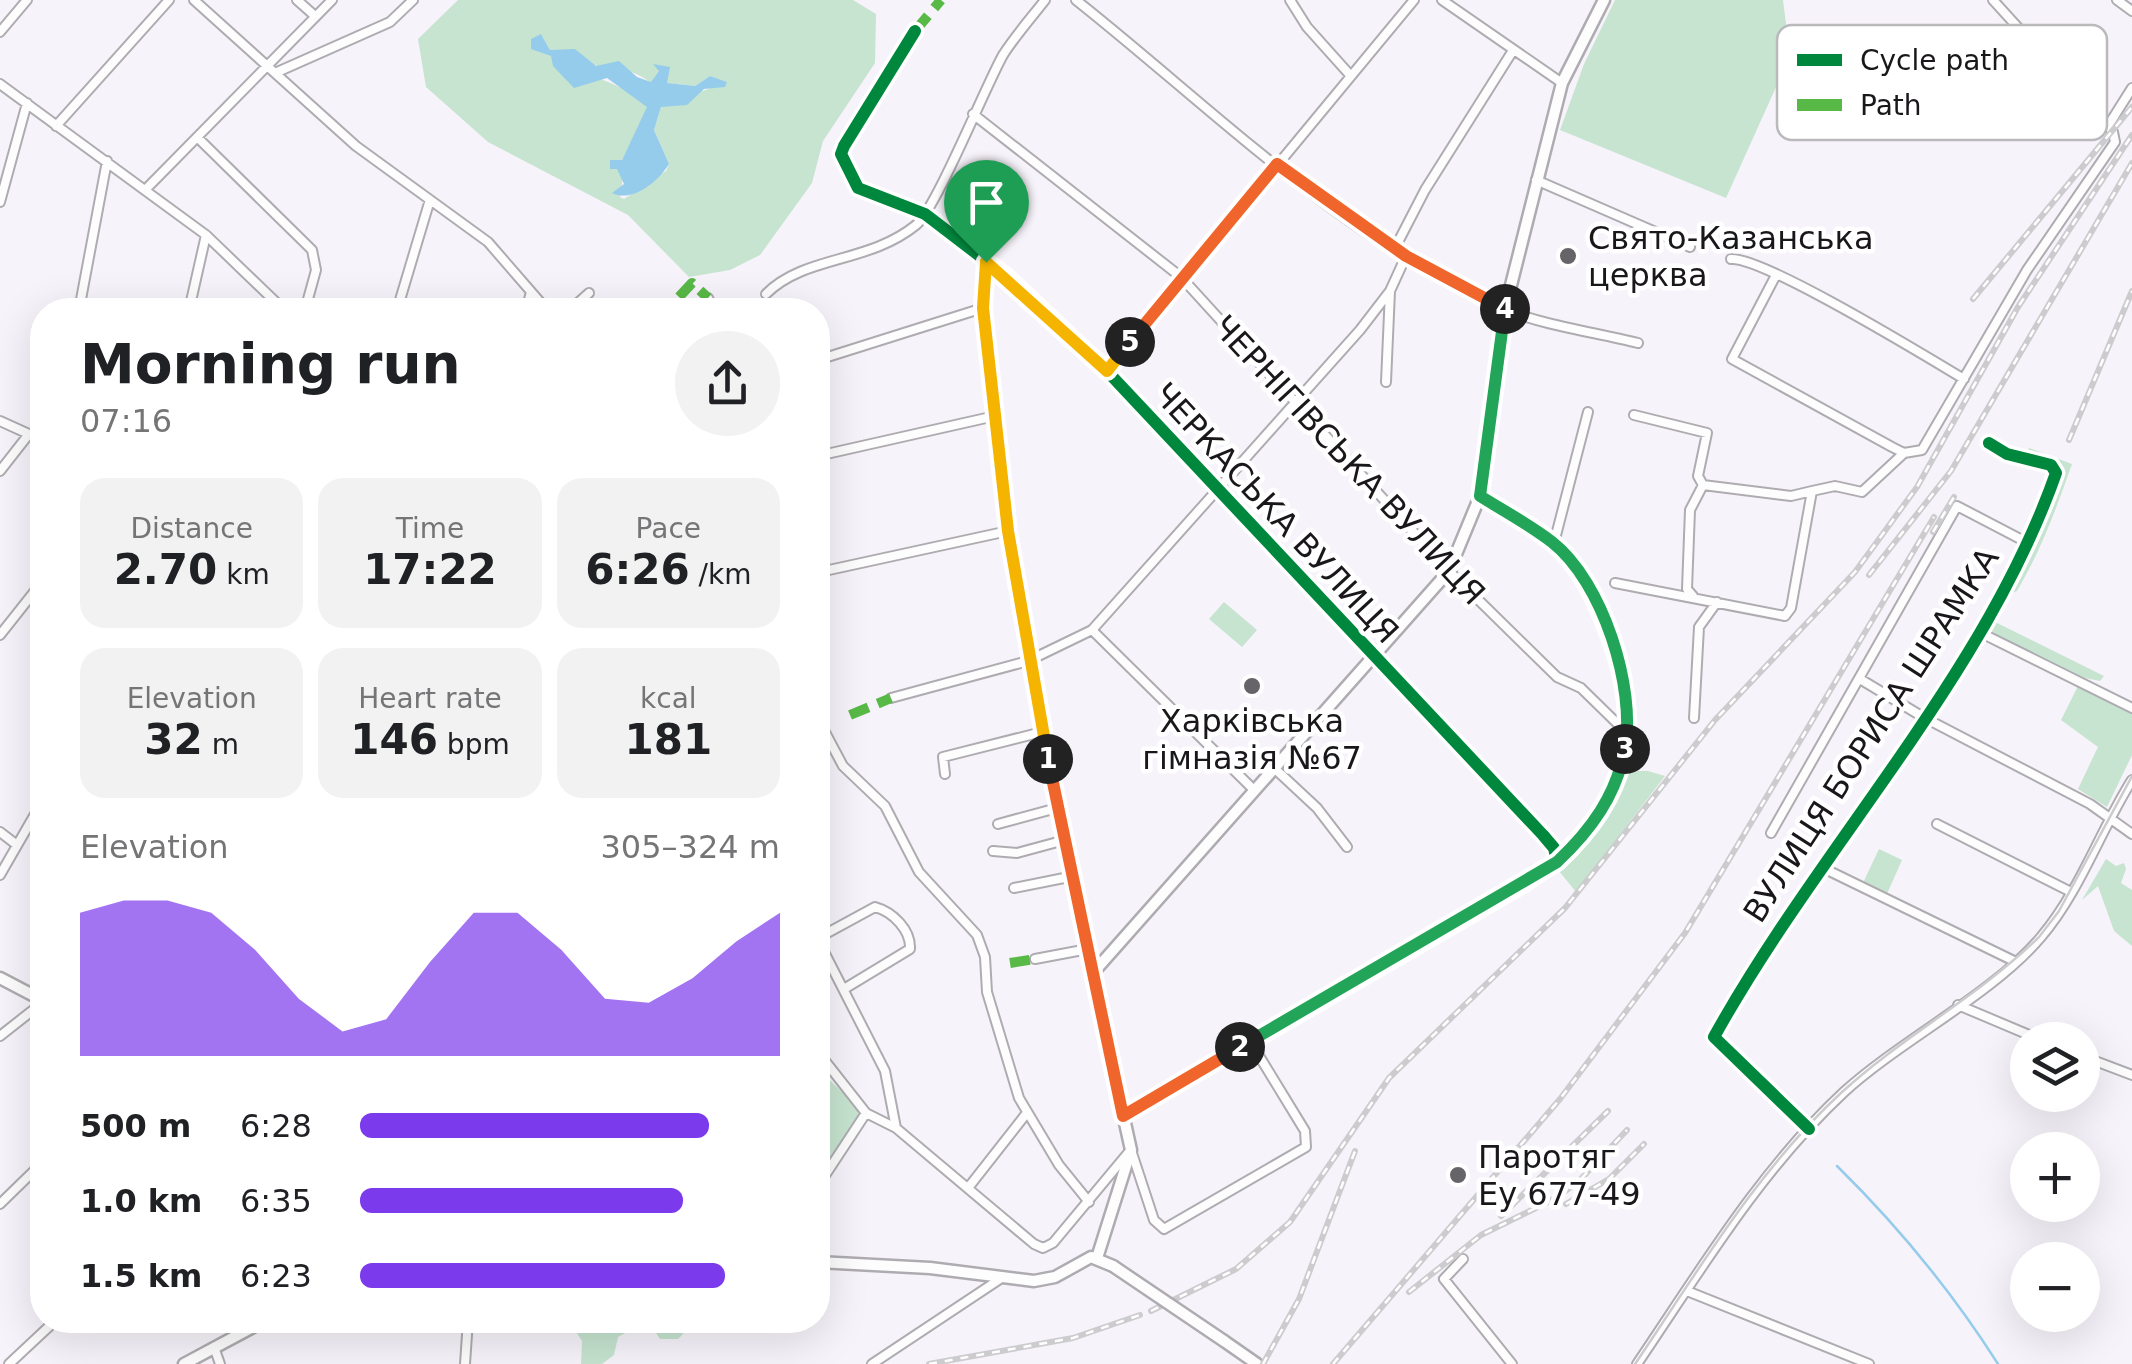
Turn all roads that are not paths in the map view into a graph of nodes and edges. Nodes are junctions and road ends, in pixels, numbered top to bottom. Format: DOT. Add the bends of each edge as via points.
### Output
graph roads {
  1 [pos="28,0"];
  2 [pos="169,0"];
  3 [pos="194,0"];
  4 [pos="297,0"];
  5 [pos="332,0"];
  6 [pos="413,0"];
  7 [pos="1045,0"];
  8 [pos="1076,0"];
  9 [pos="1290,0"];
  10 [pos="1414,0"];
  11 [pos="1442,0"];
  12 [pos="1604,0"];
  13 [pos="1993,0"];
  14 [pos="2117,0"];
  15 [pos="2132,11"];
  16 [pos="315,16"];
  17 [pos="2016,25"];
  18 [pos="915,31"];
  19 [pos="0,32"];
  20 [pos="1512,52"];
  21 [pos="272,70"];
  22 [pos="1350,76"];
  23 [pos="1562,83"];
  24 [pos="0,84"];
  25 [pos="2132,88"];
  26 [pos="27,103"];
  27 [pos="973,114"];
  28 [pos="56,126"];
  29 [pos="2108,126"];
  30 [pos="198,138"];
  31 [pos="107,162"];
  32 [pos="1277,164"];
  33 [pos="1536,180"];
  34 [pos="146,190"];
  35 [pos="0,202"];
  36 [pos="429,203"];
  37 [pos="925,214"];
  38 [pos="206,235"];
  39 [pos="1690,246"];
  40 [pos="1395,248"];
  41 [pos="1406,256"];
  42 [pos="1731,259"];
  43 [pos="986,262"];
  44 [pos="1776,275"];
  45 [pos="1181,277"];
  46 [pos="531,292"];
  47 [pos="1390,292"];
  48 [pos="589,293"];
  49 [pos="766,294"];
  50 [pos="81,298"];
  51 [pos="192,298"];
  52 [pos="272,298"];
  53 [pos="308,298"];
  54 [pos="401,298"];
  55 [pos="529,298"];
  56 [pos="536,298"];
  57 [pos="583,298"];
  58 [pos="983,308"];
  59 [pos="1506,309"];
  60 [pos="1638,343"];
  61 [pos="830,356"];
  62 [pos="1107,371"];
  63 [pos="1964,379"];
  64 [pos="1386,382"];
  65 [pos="1293,403"];
  66 [pos="1588,412"];
  67 [pos="1634,415"];
  68 [pos="995,416"];
  69 [pos="0,421"];
  70 [pos="29,434"];
  71 [pos="1989,443"];
  72 [pos="830,453"];
  73 [pos="1904,453"];
  74 [pos="0,470"];
  75 [pos="1703,485"];
  76 [pos="1218,487"];
  77 [pos="1812,490"];
  78 [pos="1480,496"];
  79 [pos="1008,531"];
  80 [pos="2028,543"];
  81 [pos="1554,544"];
  82 [pos="830,570"];
  83 [pos="1449,570"];
  84 [pos="1615,583"];
  85 [pos="1693,596"];
  86 [pos="30,597"];
  87 [pos="1717,602"];
  88 [pos="1092,630"];
  89 [pos="1979,632"];
  90 [pos="0,636"];
  91 [pos="1373,659"];
  92 [pos="1028,661"];
  93 [pos="1860,679"];
  94 [pos="890,698"];
  95 [pos="2132,708"];
  96 [pos="1922,717"];
  97 [pos="1694,718"];
  98 [pos="1042,732"];
  99 [pos="1628,734"];
  100 [pos="830,742"];
  101 [pos="1273,768"];
  102 [pos="945,774"];
  103 [pos="2132,780"];
  104 [pos="1253,790"];
  105 [pos="1057,808"];
  106 [pos="2109,820"];
  107 [pos="30,823"];
  108 [pos="998,824"];
  109 [pos="1937,824"];
  110 [pos="0,832"];
  111 [pos="1771,833"];
  112 [pos="2132,834"];
  113 [pos="1065,840"];
  114 [pos="17,845"];
  115 [pos="1348,847"];
  116 [pos="992,851"];
  117 [pos="1557,862"];
  118 [pos="1821,867"];
  119 [pos="0,874"];
  120 [pos="1074,876"];
  121 [pos="1014,888"];
  122 [pos="2071,892"];
  123 [pos="830,932"];
  124 [pos="1088,949"];
  125 [pos="1035,958"];
  126 [pos="2014,961"];
  127 [pos="830,965"];
  128 [pos="1092,974"];
  129 [pos="0,978"];
  130 [pos="844,989"];
  131 [pos="30,994"];
  132 [pos="1958,1005"];
  133 [pos="30,1011"];
  134 [pos="2010,1027"];
  135 [pos="0,1036"];
  136 [pos="1250,1041"];
  137 [pos="2100,1063"];
  138 [pos="830,1067"];
  139 [pos="2132,1075"];
  140 [pos="866,1113"];
  141 [pos="1026,1114"];
  142 [pos="1123,1116"];
  143 [pos="896,1128"];
  144 [pos="1808,1129"];
  145 [pos="1131,1150"];
  146 [pos="830,1168"];
  147 [pos="30,1175"];
  148 [pos="968,1188"];
  149 [pos="1089,1202"];
  150 [pos="0,1204"];
  151 [pos="1097,1258"];
  152 [pos="1463,1259"];
  153 [pos="830,1263"];
  154 [pos="1003,1277"];
  155 [pos="1687,1291"];
  156 [pos="42,1333"];
  157 [pos="241,1333"];
  158 [pos="467,1333"];
  159 [pos="214,1347"];
  160 [pos="10,1364"];
  161 [pos="184,1364"];
  162 [pos="220,1364"];
  163 [pos="465,1364"];
  164 [pos="872,1364"];
  165 [pos="1257,1364"];
  166 [pos="1512,1364"];
  167 [pos="1637,1364"];
  168 [pos="1869,1364"];
  1 -- 19 [label="street"];
  2 -- 28 [label="street"];
  3 -- 21 [label="street"];
  4 -- 16 [label="street"];
  5 -- 16 [label="street"];
  6 -- 21 [label="street" via="390,22"];
  7 -- 27 [label="street" via="1005,52"];
  8 -- 32 [label="street"];
  9 -- 22 [label="street"];
  10 -- 22 [label="street"];
  11 -- 20 [label="street"];
  12 -- 23 [label="main road"];
  13 -- 17 [label="street"];
  14 -- 15 [label="street"];
  16 -- 21 [label="street"];
  18 -- 37 [label="street, ЧЕРКАСЬКА ВУЛИЦЯ" via="841,154 858,188"];
  20 -- 23 [label="street"];
  20 -- 40 [label="street"];
  21 -- 30 [label="street"];
  21 -- 36 [label="street"];
  22 -- 32 [label="street"];
  23 -- 33 [label="main road"];
  24 -- 26 [label="street"];
  25 -- 29 [label="street"];
  26 -- 28 [label="street"];
  26 -- 35 [label="street"];
  27 -- 37 [label="street"];
  27 -- 45 [label="street, ЧЕРНІГІВСЬКА ВУЛИЦЯ"];
  28 -- 31 [label="street"];
  29 -- 63 [label="street" via="2110,151"];
  30 -- 34 [label="street"];
  30 -- 53 [label="street" via="312,250 316,270"];
  31 -- 34 [label="street"];
  31 -- 50 [label="street"];
  32 -- 40 [label="street"];
  32 -- 45 [label="street"];
  33 -- 39 [label="street"];
  33 -- 59 [label="main road"];
  34 -- 38 [label="street"];
  36 -- 46 [label="street" via="488,242"];
  36 -- 54 [label="street"];
  37 -- 43 [label="street, ЧЕРКАСЬКА ВУЛИЦЯ"];
  37 -- 49 [label="street" via="880,246 780,280"];
  38 -- 51 [label="street"];
  38 -- 52 [label="street"];
  40 -- 41 [label="street"];
  41 -- 47 [label="street"];
  41 -- 59 [label="street"];
  42 -- 44 [label="street"];
  43 -- 58 [label="street"];
  43 -- 62 [label="street, ЧЕРКАСЬКА ВУЛИЦЯ"];
  44 -- 63 [label="street"];
  44 -- 73 [label="street" via="1732,358"];
  45 -- 62 [label="street"];
  45 -- 65 [label="street, ЧЕРНІГІВСЬКА ВУЛИЦЯ"];
  46 -- 55 [label="street"];
  46 -- 56 [label="street"];
  47 -- 64 [label="street"];
  47 -- 65 [label="street"];
  48 -- 57 [label="street"];
  58 -- 61 [label="street"];
  58 -- 68 [label="street"];
  59 -- 60 [label="street"];
  59 -- 78 [label="main road"];
  62 -- 76 [label="street, ЧЕРКАСЬКА ВУЛИЦЯ"];
  63 -- 73 [label="street" via="1925,446"];
  65 -- 76 [label="street"];
  65 -- 83 [label="street, ЧЕРНІГІВСЬКА ВУЛИЦЯ"];
  66 -- 81 [label="street"];
  67 -- 75 [label="street" via="1707,434 1698,476"];
  68 -- 72 [label="street"];
  68 -- 79 [label="street"];
  69 -- 70 [label="street"];
  70 -- 74 [label="street"];
  71 -- 80 [label="street, ВУЛИЦЯ БОРИСА ШРАМКА" via="2056,472"];
  73 -- 77 [label="street" via="1862,492"];
  75 -- 77 [label="street" via="1791,496"];
  75 -- 85 [label="street" via="1690,510 1687,589"];
  76 -- 88 [label="street"];
  76 -- 91 [label="street, ЧЕРКАСЬКА ВУЛИЦЯ"];
  77 -- 87 [label="street" via="1785,616"];
  78 -- 81 [label="street"];
  78 -- 83 [label="main road"];
  79 -- 82 [label="street"];
  79 -- 92 [label="street"];
  80 -- 89 [label="street, ВУЛИЦЯ БОРИСА ШРАМКА"];
  80 -- 93 [label="street" via="1956,506"];
  81 -- 99 [label="street" via="1584,581 1611,640 1628,702"];
  83 -- 91 [label="main road"];
  83 -- 99 [label="street, ЧЕРНІГІВСЬКА ВУЛИЦЯ" via="1557,677 1581,688"];
  84 -- 85 [label="street"];
  85 -- 87 [label="street"];
  86 -- 90 [label="street"];
  87 -- 97 [label="street" via="1698,627"];
  88 -- 92 [label="street"];
  88 -- 104 [label="street"];
  89 -- 95 [label="street"];
  89 -- 96 [label="street, ВУЛИЦЯ БОРИСА ШРАМКА"];
  91 -- 101 [label="main road"];
  91 -- 117 [label="street, ЧЕРКАСЬКА ВУЛИЦЯ" via="1554,848"];
  92 -- 94 [label="street"];
  92 -- 98 [label="street"];
  93 -- 96 [label="street"];
  93 -- 111 [label="street"];
  96 -- 106 [label="street"];
  96 -- 118 [label="street, ВУЛИЦЯ БОРИСА ШРАМКА"];
  98 -- 102 [label="street" via="943,757"];
  98 -- 105 [label="street"];
  99 -- 117 [label="street" via="1613,790 1594,824"];
  100 -- 141 [label="street" via="843,766 885,806 919,872 977,935"];
  101 -- 104 [label="main road"];
  101 -- 115 [label="street"];
  103 -- 106 [label="street"];
  104 -- 128 [label="main road"];
  105 -- 108 [label="street"];
  105 -- 113 [label="street"];
  106 -- 112 [label="street"];
  106 -- 122 [label="street"];
  107 -- 114 [label="street"];
  109 -- 122 [label="street"];
  110 -- 114 [label="street"];
  113 -- 116 [label="street" via="1016,853"];
  113 -- 120 [label="street"];
  114 -- 119 [label="street"];
  117 -- 136 [label="street"];
  118 -- 126 [label="street"];
  118 -- 144 [label="street, ВУЛИЦЯ БОРИСА ШРАМКА" via="1748,973 1714,1037"];
  120 -- 121 [label="street"];
  120 -- 124 [label="street"];
  122 -- 126 [label="street" via="2040,938"];
  123 -- 130 [label="street" via="875,906 908,936 910,949"];
  124 -- 125 [label="street"];
  124 -- 128 [label="street"];
  126 -- 132 [label="street"];
  127 -- 130 [label="street"];
  128 -- 142 [label="main road"];
  129 -- 131 [label="main road"];
  130 -- 143 [label="street" via="885,1071"];
  132 -- 134 [label="street"];
  132 -- 144 [label="street" via="1855,1083"];
  133 -- 135 [label="street"];
  136 -- 142 [label="street"];
  136 -- 145 [label="street" via="1305,1131 1306,1147 1164,1229 1154,1220"];
  137 -- 139 [label="street"];
  138 -- 140 [label="street"];
  140 -- 143 [label="street"];
  140 -- 146 [label="street"];
  141 -- 148 [label="street"];
  141 -- 149 [label="street"];
  142 -- 145 [label="main road"];
  143 -- 148 [label="street"];
  144 -- 155 [label="street"];
  145 -- 149 [label="street"];
  145 -- 151 [label="main road"];
  147 -- 150 [label="street"];
  148 -- 149 [label="street" via="1042,1248"];
  151 -- 154 [label="main road" via="1045,1280"];
  151 -- 165 [label="main road, bridge"];
  152 -- 166 [label="street" via="1444,1278"];
  153 -- 154 [label="main road"];
  154 -- 164 [label="street"];
  155 -- 167 [label="street"];
  155 -- 168 [label="street"];
  156 -- 160 [label="street"];
  157 -- 159 [label="main road"];
  158 -- 163 [label="street"];
  159 -- 161 [label="main road"];
  159 -- 162 [label="street"];
}
